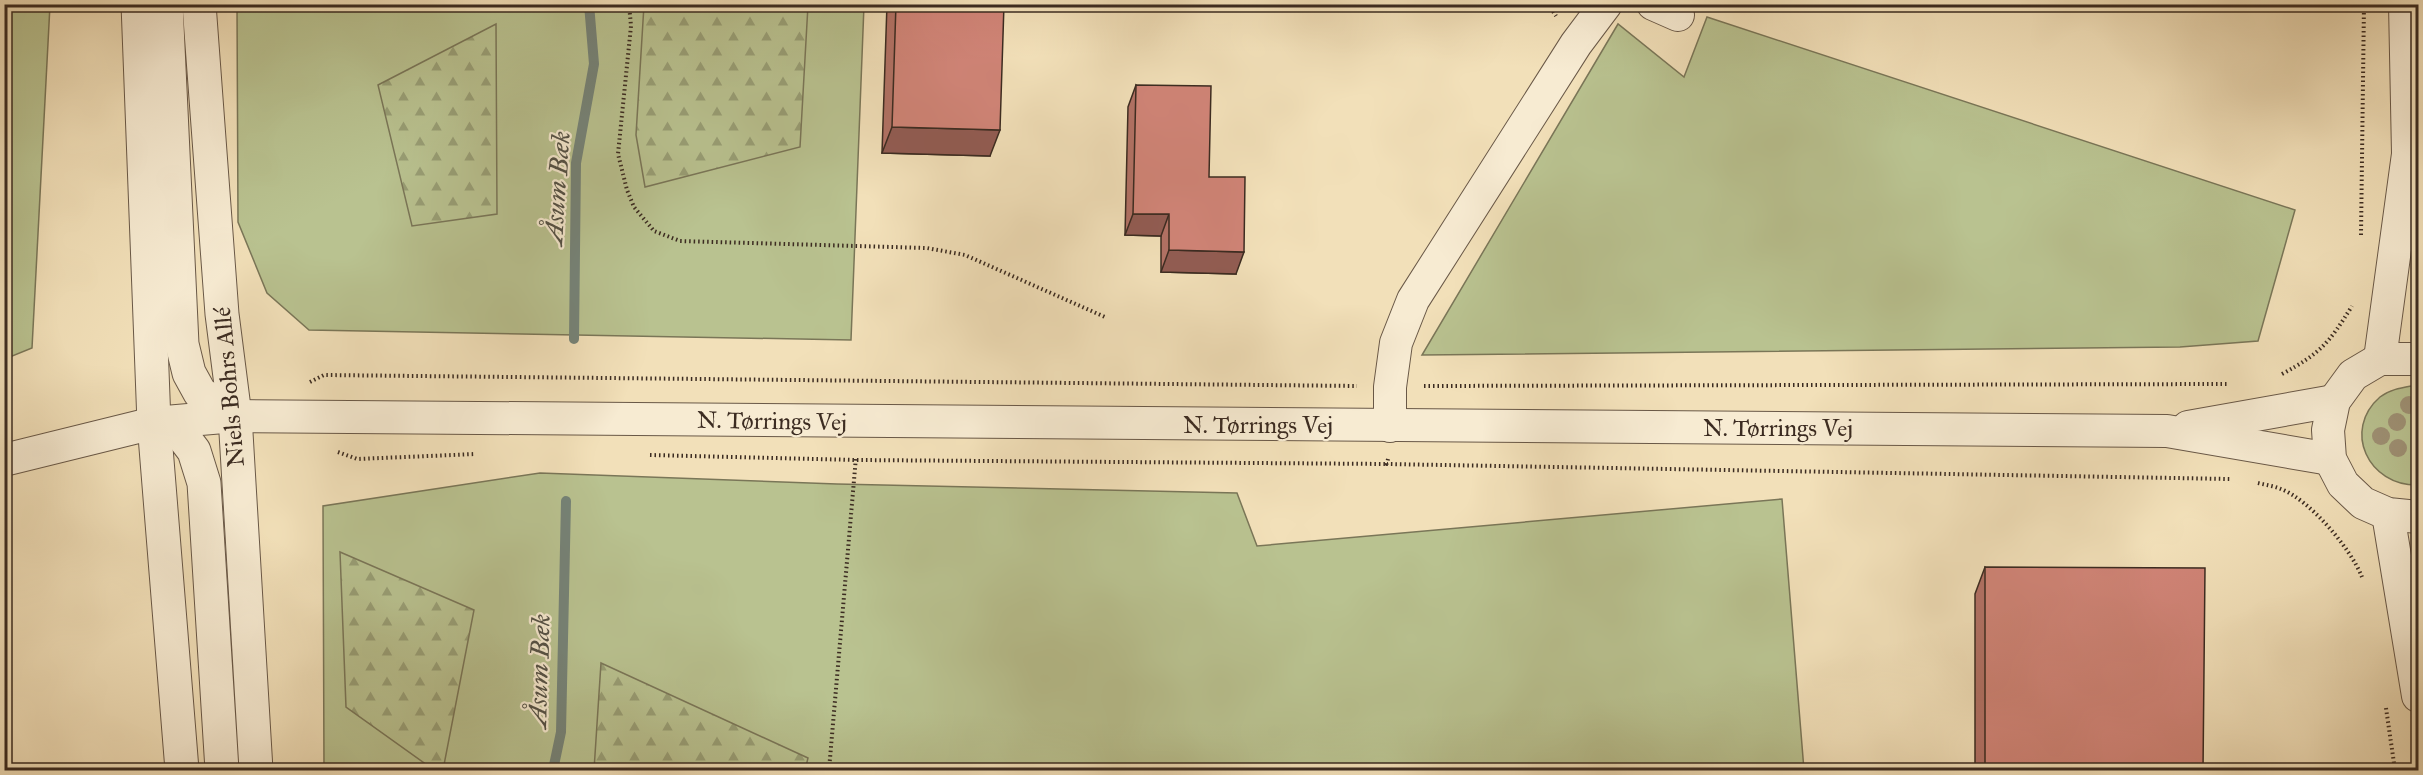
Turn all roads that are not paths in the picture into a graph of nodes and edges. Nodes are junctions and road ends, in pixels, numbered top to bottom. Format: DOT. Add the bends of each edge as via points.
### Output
graph roads {
  1 [pos="138,4"];
  2 [pos="166,4"];
  3 [pos="199,4"];
  4 [pos="1606,4"];
  5 [pos="2405,4"];
  6 [pos="2408,154"];
  7 [pos="2418,216"];
  8 [pos="2380,359"];
  9 [pos="2418,359"];
  10 [pos="2334,401"];
  11 [pos="235,416"];
  12 [pos="154,423"];
  13 [pos="1390,426"];
  14 [pos="2238,431"];
  15 [pos="4,459"];
  16 [pos="2330,459"];
  17 [pos="2388,514"];
  18 [pos="2418,517"];
  19 [pos="2418,696"];
  20 [pos="182,771"];
  21 [pos="222,771"];
  22 [pos="256,771"];
  1 -- 12 [label="street"];
  2 -- 11 [label="street" via="182,344 189,373 200,393"];
  3 -- 11 [label="street, Niels Bohrs Allé" via="222,314"];
  4 -- 13 [label="street" via="1576,44 1413,300 1396,343"];
  5 -- 6 [label="street"];
  6 -- 7 [label="street"];
  6 -- 8 [label="street"];
  8 -- 9 [label="street"];
  8 -- 10 [label="street" via="2353,375"];
  10 -- 14 [label="street, N. Tørrings Vej"];
  10 -- 16 [label="street" via="2328,430"];
  11 -- 12 [label="street, N. Tørrings Vej"];
  11 -- 13 [label="street, N. Tørrings Vej"];
  11 -- 22 [label="street, Niels Bohrs Allé"];
  12 -- 15 [label="street, N. Tørrings Vej"];
  12 -- 20 [label="street"];
  12 -- 21 [label="street" via="182,434 194,451 204,483"];
  13 -- 14 [label="street, N. Tørrings Vej"];
  14 -- 16 [label="street, N. Tørrings Vej"];
  16 -- 17 [label="street" via="2343,484 2362,503"];
  17 -- 18 [label="street"];
  17 -- 19 [label="street"];
}
